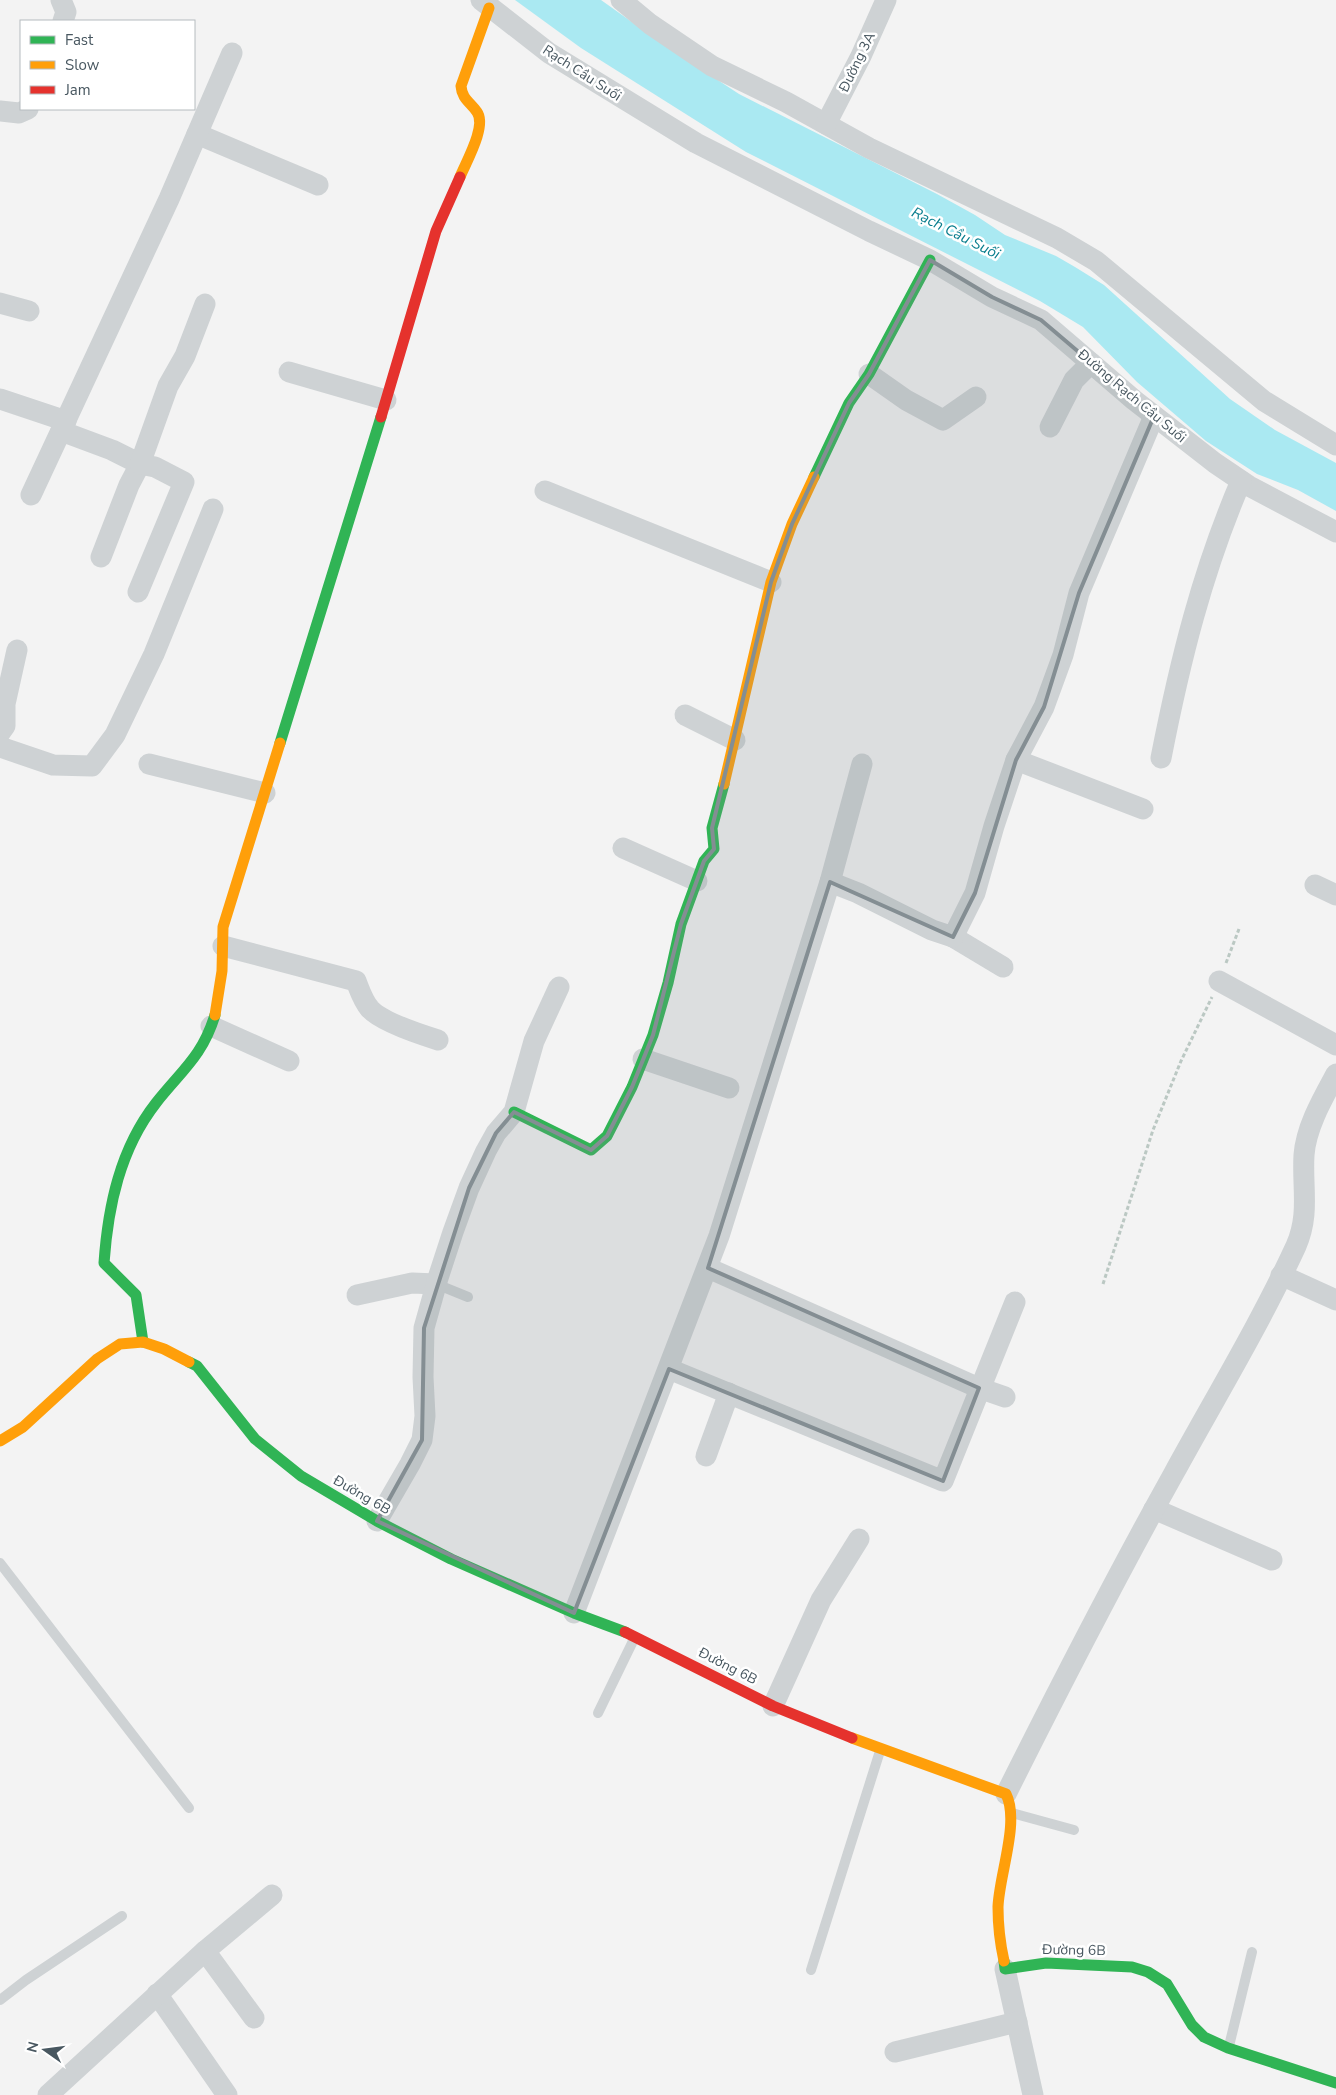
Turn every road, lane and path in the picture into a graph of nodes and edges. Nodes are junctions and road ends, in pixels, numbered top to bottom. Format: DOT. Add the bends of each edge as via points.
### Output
graph roads {
  1 [pos="61,0"];
  2 [pos="621,0"];
  3 [pos="886,0"];
  4 [pos="485,4"];
  5 [pos="63,20"];
  6 [pos="232,53"];
  7 [pos="26,110"];
  8 [pos="0,111"];
  9 [pos="826,124"];
  10 [pos="197,134"];
  11 [pos="318,185"];
  12 [pos="930,260"];
  13 [pos="0,303"];
  14 [pos="204,304"];
  15 [pos="28,311"];
  16 [pos="1091,363"];
  17 [pos="289,372"];
  18 [pos="870,374"];
  19 [pos="976,397"];
  20 [pos="0,399"];
  21 [pos="386,400"];
  22 [pos="1154,416"];
  23 [pos="64,426"];
  24 [pos="1050,427"];
  25 [pos="1336,445"];
  26 [pos="140,464"];
  27 [pos="1241,480"];
  28 [pos="544,491"];
  29 [pos="31,495"];
  30 [pos="213,509"];
  31 [pos="1336,532"];
  32 [pos="101,557"];
  33 [pos="771,582"];
  34 [pos="138,592"];
  35 [pos="17,650"];
  36 [pos="685,715"];
  37 [pos="0,733"];
  38 [pos="735,740"];
  39 [pos="0,747"];
  40 [pos="1162,758"];
  41 [pos="1016,760"];
  42 [pos="149,764"];
  43 [pos="862,764"];
  44 [pos="265,793"];
  45 [pos="1143,809"];
  46 [pos="623,848"];
  47 [pos="697,881"];
  48 [pos="830,882"];
  49 [pos="1315,885"];
  50 [pos="1336,895"];
  51 [pos="1239,929"];
  52 [pos="953,937"];
  53 [pos="223,946"];
  54 [pos="1003,967"];
  55 [pos="1219,981"];
  56 [pos="559,987"];
  57 [pos="211,1026"];
  58 [pos="438,1040"];
  59 [pos="1336,1045"];
  60 [pos="643,1059"];
  61 [pos="289,1061"];
  62 [pos="1336,1074"];
  63 [pos="728,1088"];
  64 [pos="514,1112"];
  65 [pos="708,1268"];
  66 [pos="1281,1275"];
  67 [pos="436,1284"];
  68 [pos="1103,1284"];
  69 [pos="357,1295"];
  70 [pos="468,1297"];
  71 [pos="1336,1300"];
  72 [pos="1015,1302"];
  73 [pos="143,1342"];
  74 [pos="669,1369"];
  75 [pos="979,1388"];
  76 [pos="729,1394"];
  77 [pos="1005,1397"];
  78 [pos="0,1441"];
  79 [pos="706,1456"];
  80 [pos="1154,1509"];
  81 [pos="377,1521"];
  82 [pos="859,1538"];
  83 [pos="1272,1560"];
  84 [pos="0,1563"];
  85 [pos="574,1613"];
  86 [pos="636,1636"];
  87 [pos="773,1706"];
  88 [pos="598,1712"];
  89 [pos="880,1750"];
  90 [pos="1009,1803"];
  91 [pos="189,1808"];
  92 [pos="1074,1830"];
  93 [pos="272,1895"];
  94 [pos="122,1916"];
  95 [pos="205,1951"];
  96 [pos="1252,1952"];
  97 [pos="1005,1969"];
  98 [pos="811,1970"];
  99 [pos="157,1994"];
  100 [pos="0,2000"];
  101 [pos="254,2018"];
  102 [pos="1017,2022"];
  103 [pos="1228,2048"];
  104 [pos="895,2052"];
  105 [pos="1336,2083"];
  106 [pos="48,2095"];
  107 [pos="227,2095"];
  108 [pos="1033,2095"];
  1 -- 5 [label="street" via="66,12"];
  2 -- 9 [label="street" via="712,66"];
  3 -- 9 [label="street, Đường 3A"];
  4 -- 12 [label="street, Rạch Cầu Suối" via="549,52 696,143"];
  4 -- 21 [label="street" via="460,93 479,111 481,125 436,231"];
  6 -- 10 [label="street"];
  7 -- 8 [label="street" via="19,113"];
  9 -- 25 [label="street" via="1057,238 1096,261 1264,401"];
  10 -- 11 [label="street"];
  10 -- 23 [label="street"];
  12 -- 16 [label="street, Đường Rạch Cầu Suối" via="992,297 1041,320"];
  12 -- 18 [label="street"];
  13 -- 15 [label="street"];
  14 -- 26 [label="street" via="185,356 168,386"];
  16 -- 22 [label="street, Đường Rạch Cầu Suối"];
  16 -- 24 [label="street" via="1074,380"];
  17 -- 21 [label="street"];
  18 -- 19 [label="street" via="906,400 943,420"];
  18 -- 33 [label="street" via="849,403 792,524"];
  20 -- 23 [label="street"];
  21 -- 44 [label="street"];
  22 -- 27 [label="street, Đường Rạch Cầu Suối"];
  22 -- 41 [label="street" via="1079,594 1044,707"];
  23 -- 26 [label="street"];
  23 -- 29 [label="street"];
  26 -- 32 [label="street"];
  26 -- 34 [label="street" via="155,467 184,482"];
  27 -- 31 [label="street, Đường Rạch Cầu Suối"];
  27 -- 40 [label="street" via="1213,549 1195,609 1173,694"];
  28 -- 33 [label="street"];
  30 -- 39 [label="street" via="154,654 116,735 92,766 53,766"];
  33 -- 38 [label="street"];
  35 -- 37 [label="street" via="5,704 5,726"];
  36 -- 38 [label="street"];
  38 -- 47 [label="street" via="712,828 714,849 704,861"];
  41 -- 45 [label="street"];
  41 -- 52 [label="street" via="975,893"];
  42 -- 44 [label="street"];
  43 -- 48 [label="street"];
  44 -- 53 [label="street" via="223,926"];
  46 -- 47 [label="street"];
  47 -- 60 [label="street" via="681,924 668,983"];
  48 -- 52 [label="street"];
  48 -- 65 [label="street"];
  49 -- 50 [label="street"];
  51 -- 55 [label="path"];
  52 -- 54 [label="street"];
  53 -- 57 [label="street" via="223,973"];
  53 -- 58 [label="street" via="356,982 371,1011 407,1030"];
  55 -- 59 [label="street"];
  55 -- 68 [label="path" via="1153,1130"];
  56 -- 64 [label="street" via="534,1040"];
  57 -- 61 [label="street"];
  57 -- 73 [label="street" via="185,1073 157,1102 139,1128 120,1173 106,1227 104,1263 136,1294"];
  60 -- 63 [label="street"];
  60 -- 64 [label="street" via="607,1136 591,1150"];
  62 -- 66 [label="street" via="1308,1133 1304,1155 1306,1207 1302,1230"];
  64 -- 67 [label="street" via="496,1133 482,1158"];
  65 -- 74 [label="street"];
  65 -- 75 [label="street"];
  66 -- 71 [label="street"];
  66 -- 80 [label="street"];
  67 -- 69 [label="street" via="412,1283"];
  67 -- 70 [label="lane"];
  67 -- 81 [label="street" via="424,1328 425,1416 422,1440"];
  72 -- 75 [label="street"];
  73 -- 78 [label="street, Đường 6B" via="120,1344 97,1359 22,1427"];
  73 -- 81 [label="street, Đường 6B" via="197,1366 255,1439 301,1476"];
  74 -- 76 [label="street"];
  74 -- 85 [label="street"];
  75 -- 76 [label="street" via="943,1481"];
  75 -- 77 [label="street"];
  76 -- 79 [label="street"];
  80 -- 83 [label="street"];
  80 -- 90 [label="street" via="1052,1701"];
  81 -- 85 [label="street, Đường 6B" via="451,1559"];
  82 -- 87 [label="street" via="821,1600"];
  84 -- 91 [label="lane"];
  85 -- 86 [label="street, Đường 6B"];
  86 -- 87 [label="street, Đường 6B"];
  86 -- 88 [label="lane"];
  87 -- 89 [label="street, Đường 6B"];
  89 -- 90 [label="street, Đường 6B"];
  89 -- 98 [label="lane"];
  90 -- 92 [label="lane"];
  90 -- 97 [label="street" via="998,1906"];
  93 -- 95 [label="street"];
  94 -- 100 [label="lane"];
  95 -- 99 [label="street"];
  95 -- 101 [label="street"];
  96 -- 103 [label="lane"];
  97 -- 102 [label="street"];
  97 -- 103 [label="street, Đường 6B" via="1046,1963 1132,1967 1148,1972 1166,1984 1192,2025 1204,2037"];
  99 -- 106 [label="street"];
  99 -- 107 [label="street"];
  102 -- 104 [label="street"];
  102 -- 108 [label="street"];
  103 -- 105 [label="street, Đường 6B"];
}
